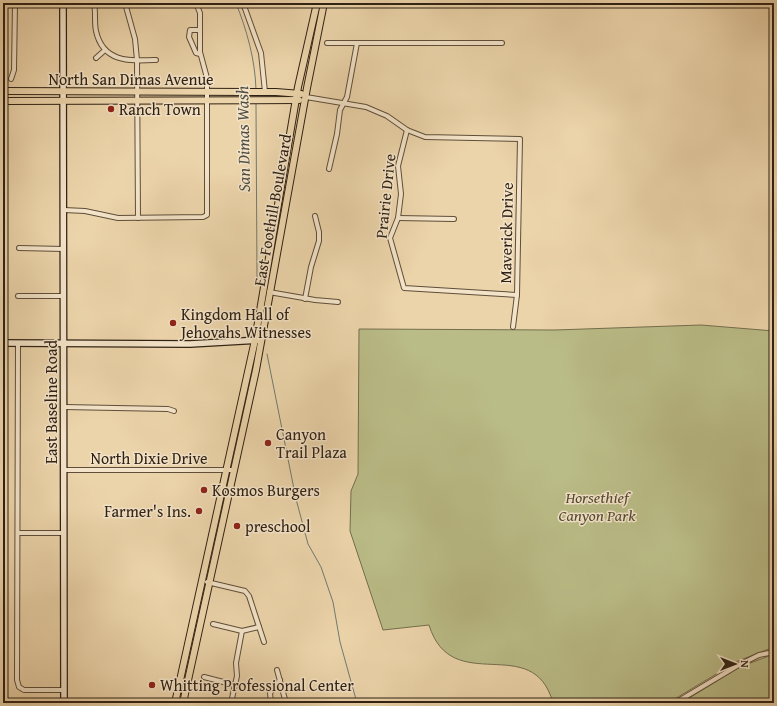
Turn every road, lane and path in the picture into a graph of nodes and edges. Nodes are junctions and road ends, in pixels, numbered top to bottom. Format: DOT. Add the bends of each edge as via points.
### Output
graph roads {
  1 [pos="14,3"];
  2 [pos="63,3"];
  3 [pos="94,3"];
  4 [pos="125,3"];
  5 [pos="196,3"];
  6 [pos="243,3"];
  7 [pos="317,3"];
  8 [pos="324,3"];
  9 [pos="200,30"];
  10 [pos="327,43"];
  11 [pos="357,43"];
  12 [pos="502,43"];
  13 [pos="105,50"];
  14 [pos="200,54"];
  15 [pos="96,58"];
  16 [pos="137,60"];
  17 [pos="156,60"];
  18 [pos="12,79"];
  19 [pos="3,91"];
  20 [pos="64,92"];
  21 [pos="138,92"];
  22 [pos="259,92"];
  23 [pos="208,93"];
  24 [pos="298,93"];
  25 [pos="306,97"];
  26 [pos="138,100"];
  27 [pos="208,100"];
  28 [pos="296,100"];
  29 [pos="3,101"];
  30 [pos="64,101"];
  31 [pos="343,103"];
  32 [pos="407,130"];
  33 [pos="520,138"];
  34 [pos="329,169"];
  35 [pos="64,210"];
  36 [pos="315,216"];
  37 [pos="138,218"];
  38 [pos="398,218"];
  39 [pos="454,219"];
  40 [pos="19,248"];
  41 [pos="64,249"];
  42 [pos="267,292"];
  43 [pos="517,295"];
  44 [pos="18,296"];
  45 [pos="64,296"];
  46 [pos="305,299"];
  47 [pos="338,302"];
  48 [pos="513,327"];
  49 [pos="258,340"];
  50 [pos="3,343"];
  51 [pos="18,343"];
  52 [pos="64,344"];
  53 [pos="64,407"];
  54 [pos="174,411"];
  55 [pos="65,470"];
  56 [pos="230,470"];
  57 [pos="18,533"];
  58 [pos="64,533"];
  59 [pos="206,582"];
  60 [pos="213,624"];
  61 [pos="259,627"];
  62 [pos="242,631"];
  63 [pos="264,642"];
  64 [pos="774,652"];
  65 [pos="277,670"];
  66 [pos="204,678"];
  67 [pos="280,680"];
  68 [pos="235,685"];
  69 [pos="64,690"];
  70 [pos="176,701"];
  71 [pos="184,702"];
  72 [pos="64,703"];
  73 [pos="200,703"];
  74 [pos="231,703"];
  75 [pos="271,703"];
  76 [pos="286,703"];
  77 [pos="675,703"];
  1 -- 18 [label="street"];
  2 -- 20 [label="main road, East Baseline Road"];
  3 -- 13 [label="street" via="96,30"];
  4 -- 16 [label="street" via="135,39"];
  5 -- 9 [label="street" via="200,13"];
  6 -- 22 [label="street" via="261,53"];
  7 -- 24 [label="main road, East Foothill Boulevard"];
  8 -- 25 [label="main road, East Foothill Boulevard"];
  9 -- 14 [label="street"];
  9 -- 14 [label="street" via="190,30 189,37 196,53"];
  10 -- 11 [label="street"];
  11 -- 12 [label="street"];
  11 -- 31 [label="street" via="347,97"];
  13 -- 15 [label="street"];
  13 -- 16 [label="street" via="115,57"];
  14 -- 23 [label="street" via="207,78"];
  16 -- 17 [label="street"];
  16 -- 21 [label="street"];
  19 -- 20 [label="main road, North San Dimas Avenue"];
  20 -- 21 [label="main road, North San Dimas Avenue"];
  20 -- 30 [label="main road, East Baseline Road"];
  21 -- 23 [label="main road, North San Dimas Avenue"];
  21 -- 26 [label="street"];
  22 -- 23 [label="main road, North San Dimas Avenue"];
  22 -- 24 [label="main road, North San Dimas Avenue"];
  23 -- 27 [label="street"];
  24 -- 25 [label="main road, North San Dimas Avenue"];
  24 -- 28 [label="main road, East Foothill Boulevard"];
  25 -- 28 [label="main road, North San Dimas Avenue"];
  25 -- 31 [label="street, North San Dimas Avenue"];
  25 -- 42 [label="main road, East Foothill Boulevard"];
  26 -- 27 [label="main road, North San Dimas Avenue"];
  26 -- 30 [label="main road, North San Dimas Avenue"];
  26 -- 37 [label="street"];
  27 -- 28 [label="main road, North San Dimas Avenue"];
  27 -- 37 [label="street" via="207,215 201,218"];
  28 -- 42 [label="main road, East Foothill Boulevard"];
  29 -- 30 [label="main road, North San Dimas Avenue"];
  30 -- 35 [label="main road, East Baseline Road"];
  31 -- 32 [label="street, North San Dimas Avenue" via="387,116"];
  31 -- 34 [label="street"];
  32 -- 33 [label="street, North San Dimas Avenue" via="425,136"];
  32 -- 38 [label="street, Prairie Drive" via="398,166 401,194"];
  33 -- 43 [label="street, Maverick Drive"];
  35 -- 37 [label="street" via="85,211 118,218"];
  35 -- 41 [label="main road, East Baseline Road"];
  36 -- 46 [label="street" via="319,241"];
  38 -- 39 [label="street"];
  38 -- 43 [label="street, Prairie Drive" via="390,238 404,288"];
  40 -- 41 [label="street"];
  41 -- 45 [label="main road, East Baseline Road"];
  42 -- 46 [label="street"];
  42 -- 49 [label="main road, East Foothill Boulevard"];
  43 -- 48 [label="street, Maverick Drive"];
  44 -- 45 [label="street"];
  45 -- 52 [label="main road, East Baseline Road"];
  46 -- 47 [label="street"];
  49 -- 52 [label="main road"];
  49 -- 56 [label="main road, East Foothill Boulevard"];
  50 -- 51 [label="main road"];
  51 -- 52 [label="main road"];
  51 -- 57 [label="street"];
  52 -- 53 [label="main road, East Baseline Road"];
  53 -- 54 [label="street"];
  53 -- 55 [label="main road, East Baseline Road"];
  55 -- 56 [label="street, North Dixie Drive"];
  55 -- 58 [label="main road, East Baseline Road"];
  56 -- 59 [label="main road, East Foothill Boulevard"];
  57 -- 58 [label="street"];
  57 -- 69 [label="street" via="19,687 24,690"];
  58 -- 69 [label="main road, East Baseline Road"];
  59 -- 61 [label="street" via="245,591"];
  59 -- 70 [label="main road, East Foothill Boulevard"];
  59 -- 71 [label="main road, East Foothill Boulevard"];
  60 -- 62 [label="street"];
  61 -- 62 [label="street"];
  61 -- 63 [label="street"];
  62 -- 68 [label="street"];
  64 -- 77 [label="street" via="759,655"];
  65 -- 67 [label="street"];
  66 -- 68 [label="street"];
  67 -- 75 [label="street" via="270,693"];
  67 -- 76 [label="street"];
  68 -- 74 [label="street"];
  69 -- 72 [label="main road, East Baseline Road"];
  70 -- 71 [label="street"];
  71 -- 73 [label="street"];
}
